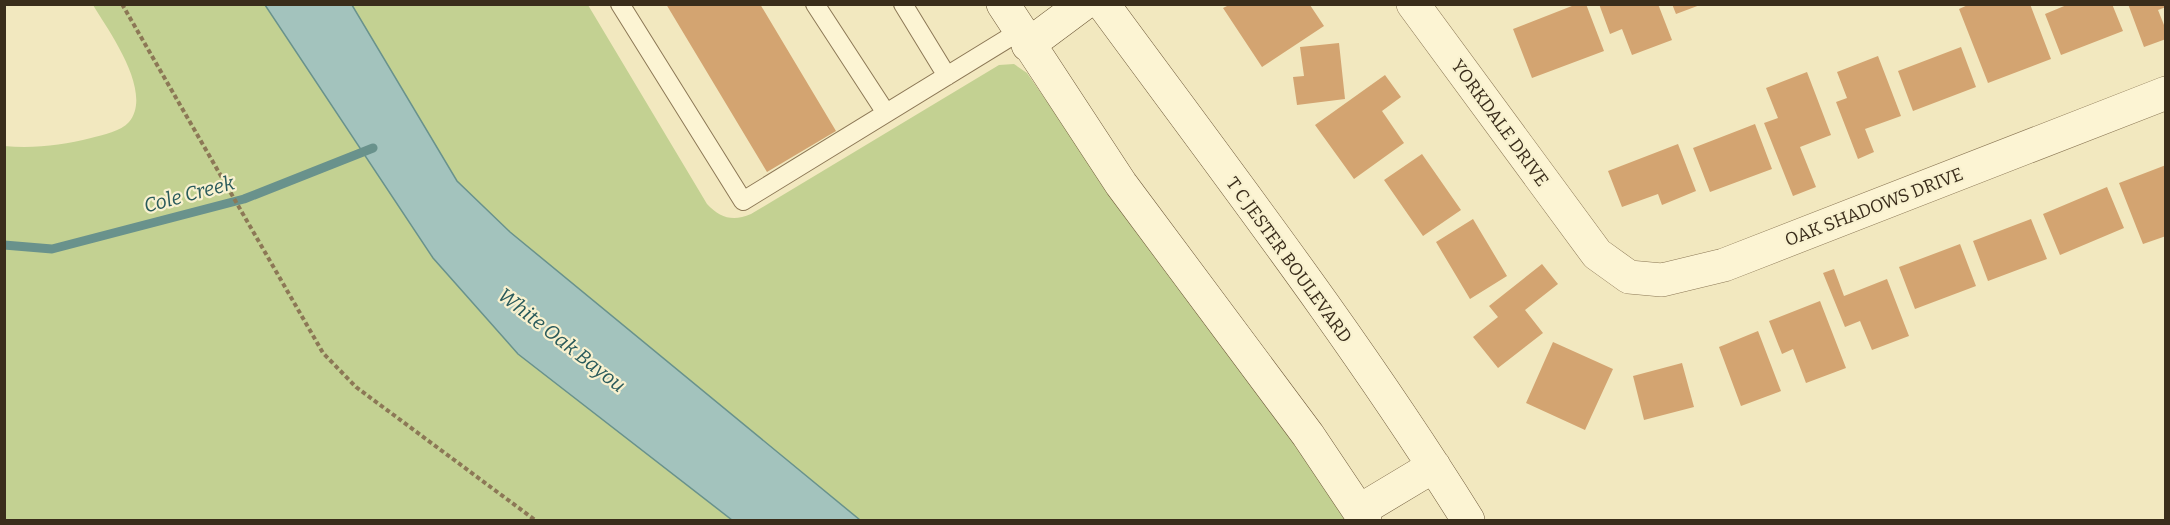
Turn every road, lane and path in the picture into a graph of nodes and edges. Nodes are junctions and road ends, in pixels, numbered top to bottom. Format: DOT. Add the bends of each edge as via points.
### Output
graph roads {
  1 [pos="122,4"];
  2 [pos="620,4"];
  3 [pos="816,4"];
  4 [pos="903,4"];
  5 [pos="1083,4"];
  6 [pos="1103,4"];
  7 [pos="1413,4"];
  8 [pos="1017,27"];
  9 [pos="947,76"];
  10 [pos="2166,93"];
  11 [pos="886,113"];
  12 [pos="1587,241"];
  13 [pos="1434,466"];
  14 [pos="1362,516"];
  15 [pos="535,520"];
  16 [pos="1468,520"];
  1 -- 15 [label="path" via="323,353 356,387"];
  2 -- 11 [label="lane" via="743,201"];
  3 -- 11 [label="lane"];
  4 -- 9 [label="lane"];
  5 -- 8 [label="main road"];
  6 -- 13 [label="main road, T C JESTER BOULEVARD" via="1274,237"];
  7 -- 12 [label="main road, YORKDALE DRIVE"];
  8 -- 9 [label="lane"];
  8 -- 14 [label="main road" via="1121,184 1308,435"];
  9 -- 11 [label="lane"];
  10 -- 12 [label="main road, OAK SHADOWS DRIVE" via="1724,265 1662,280 1629,277 1597,254"];
  13 -- 14 [label="main road"];
  13 -- 16 [label="main road, T C JESTER BOULEVARD"];
}
